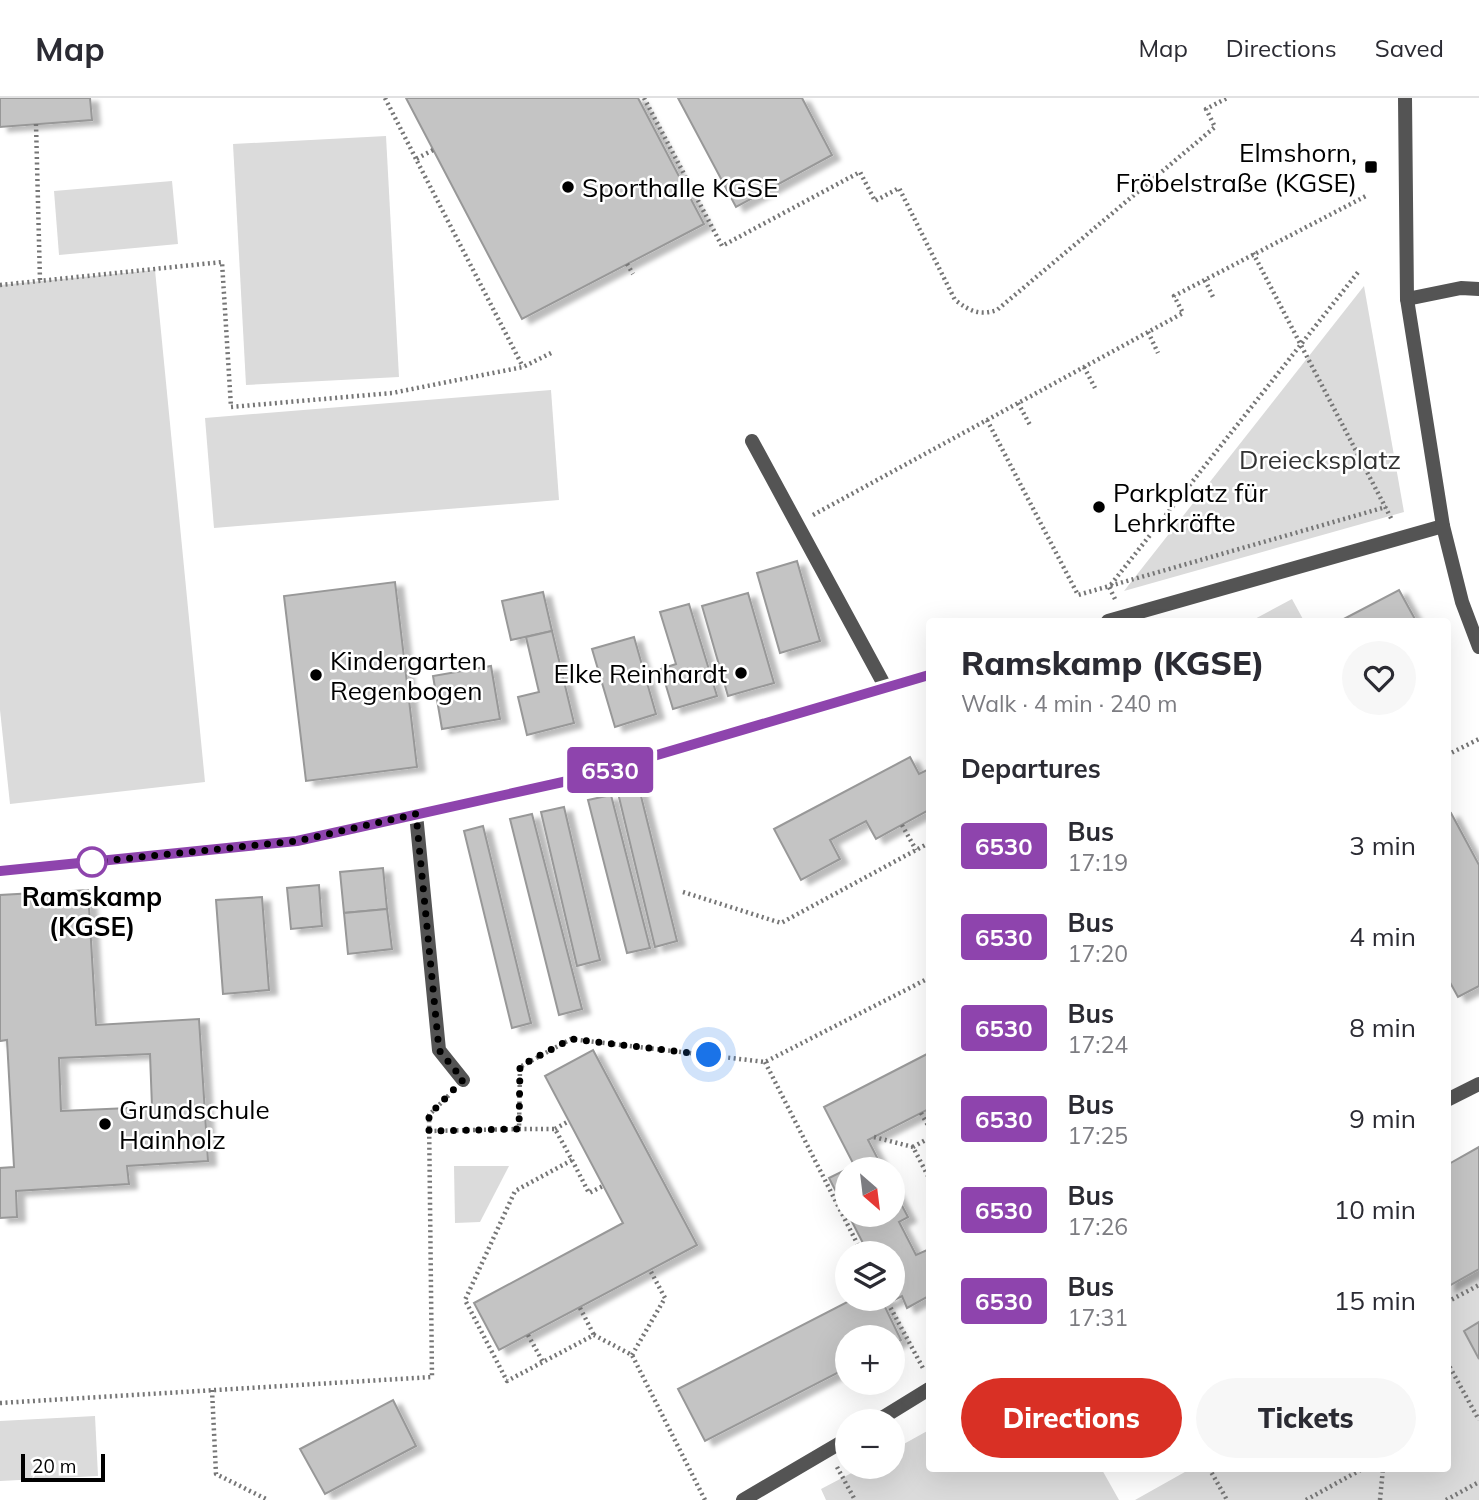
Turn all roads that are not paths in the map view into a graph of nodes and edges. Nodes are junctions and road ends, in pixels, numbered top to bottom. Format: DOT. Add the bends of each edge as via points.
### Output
graph roads {
  1 [pos="1405,98"];
  2 [pos="1479,289"];
  3 [pos="1407,299"];
  4 [pos="752,441"];
  5 [pos="1443,526"];
  6 [pos="1120,618"];
  7 [pos="1479,647"];
  8 [pos="926,676"];
  9 [pos="886,688"];
  10 [pos="416,814"];
  11 [pos="0,871"];
  12 [pos="463,1080"];
  13 [pos="1479,1084"];
  14 [pos="1451,1098"];
  15 [pos="926,1391"];
  16 [pos="896,1409"];
  17 [pos="835,1447"];
  18 [pos="743,1500"];
  1 -- 3 [label="street"];
  2 -- 3 [label="street"];
  3 -- 5 [label="street"];
  4 -- 9 [label="street"];
  5 -- 6 [label="street"];
  5 -- 7 [label="street"];
  8 -- 9 [label="street"];
  9 -- 10 [label="street" via="652,759"];
  10 -- 11 [label="street" via="297,841"];
  10 -- 12 [label="street" via="439,1050"];
  13 -- 14 [label="street"];
  15 -- 16 [label="street"];
  17 -- 18 [label="street"];
}
